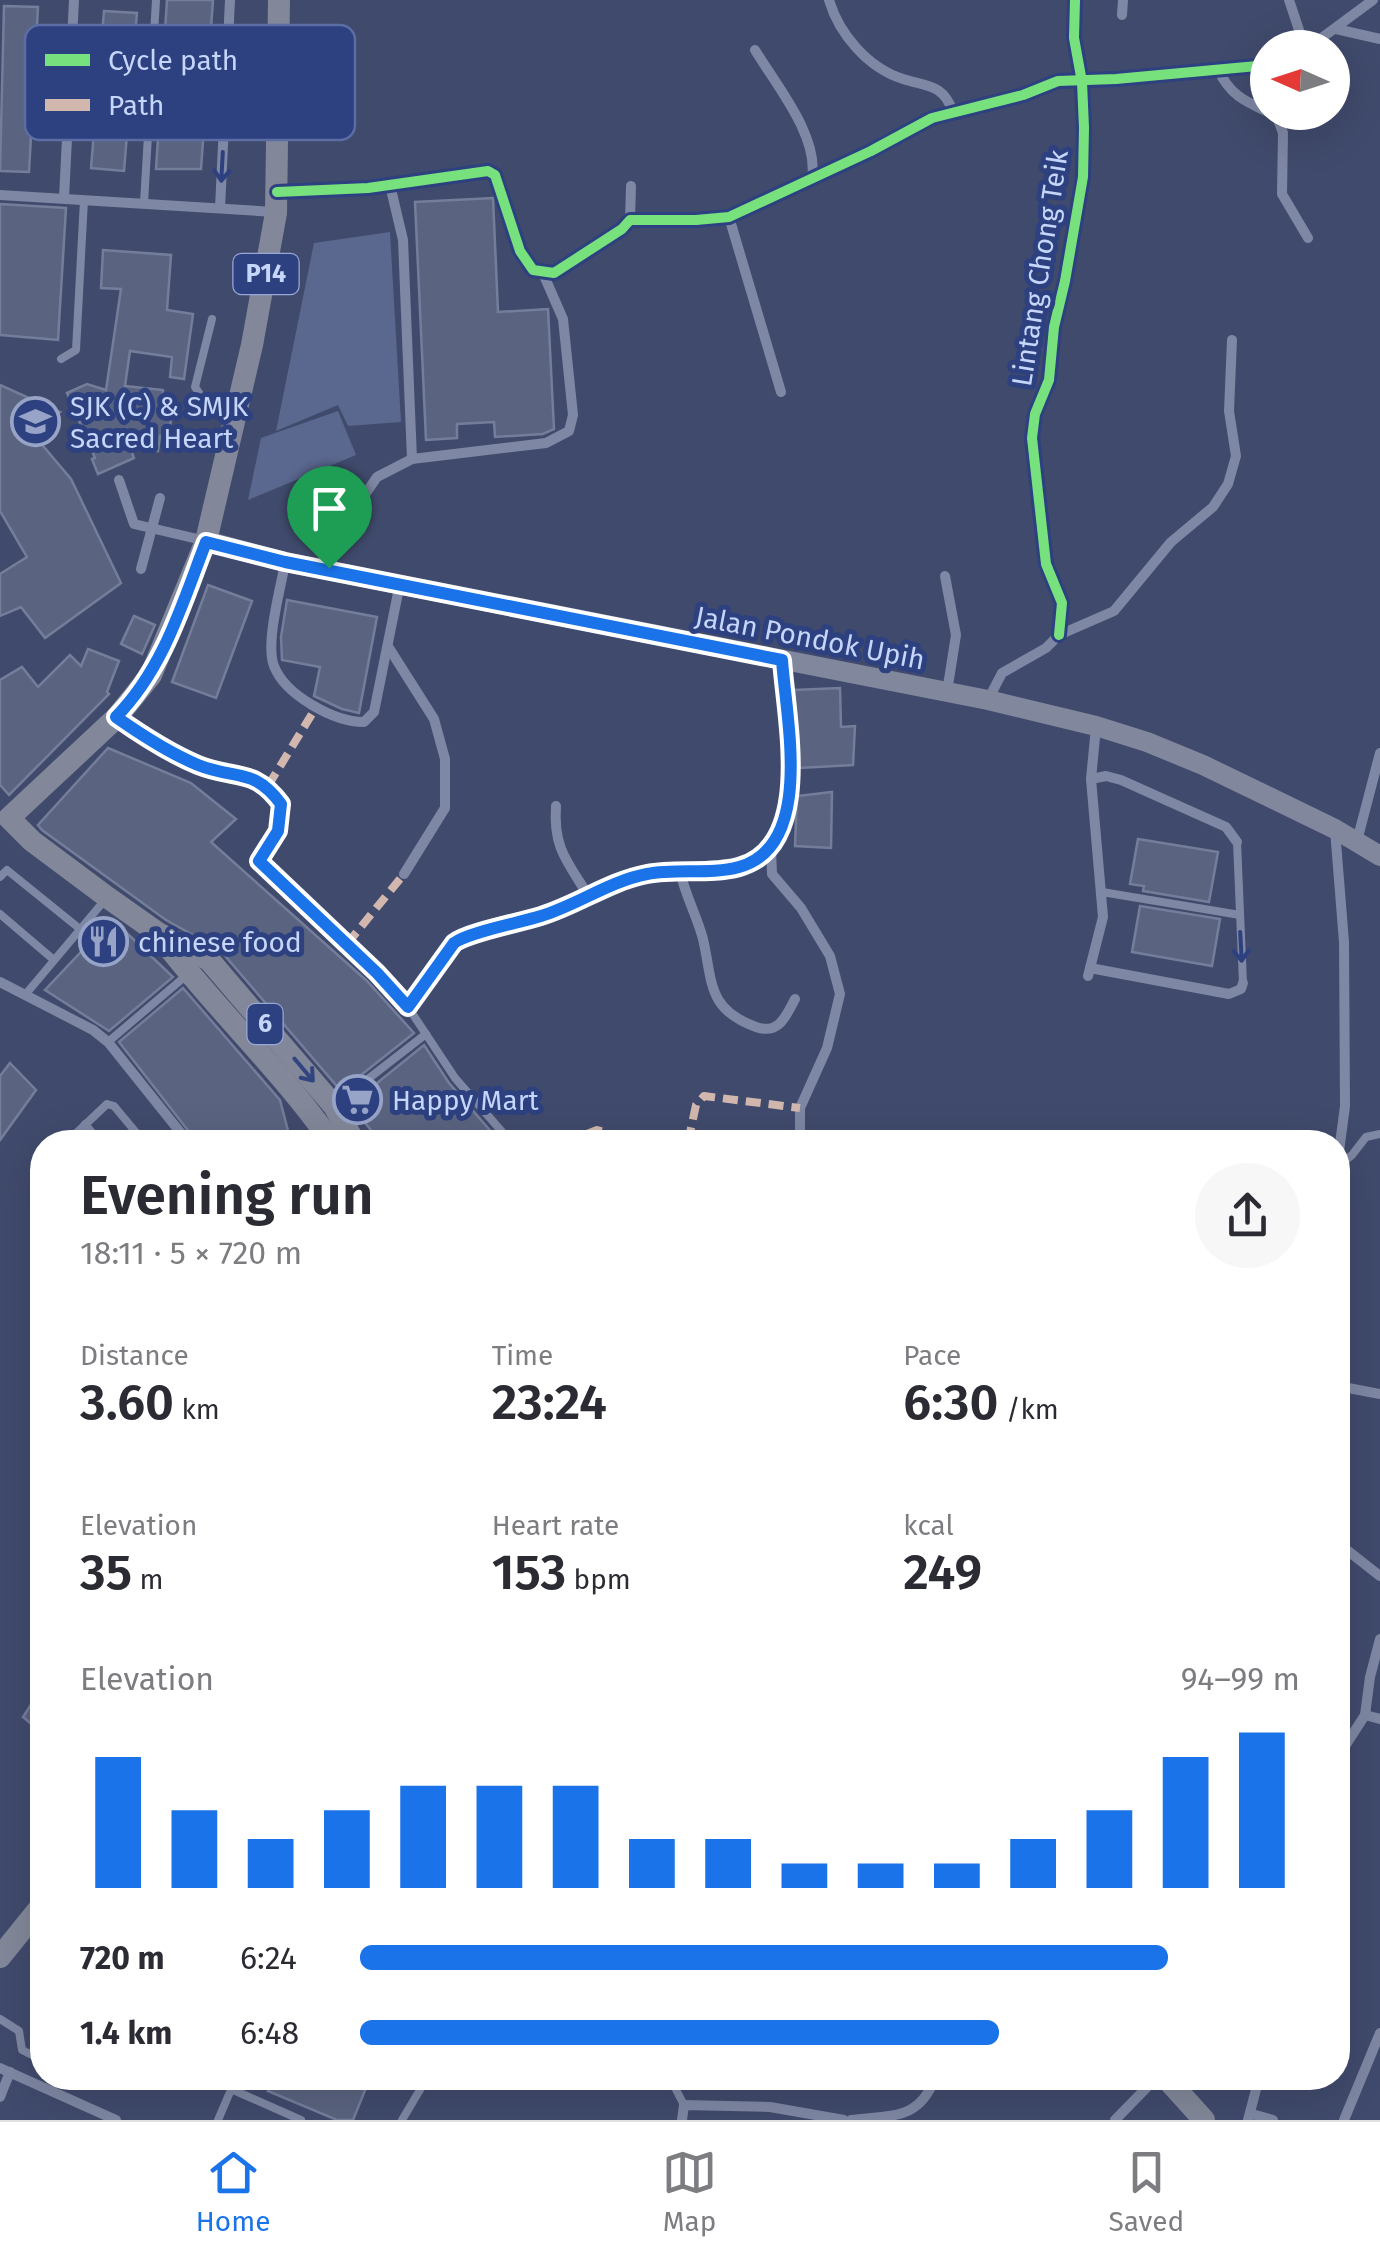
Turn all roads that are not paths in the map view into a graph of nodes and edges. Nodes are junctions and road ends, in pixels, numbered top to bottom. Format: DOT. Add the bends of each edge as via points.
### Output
graph roads {
  1 [pos="74,0"];
  2 [pos="156,0"];
  3 [pos="230,0"];
  4 [pos="279,0"];
  5 [pos="829,0"];
  6 [pos="1075,0"];
  7 [pos="1123,0"];
  8 [pos="1290,0"];
  9 [pos="1373,0"];
  10 [pos="1122,15"];
  11 [pos="73,25"];
  12 [pos="155,25"];
  13 [pos="229,25"];
  14 [pos="279,25"];
  15 [pos="1336,29"];
  16 [pos="1300,30"];
  17 [pos="1380,39"];
  18 [pos="755,50"];
  19 [pos="1250,67"];
  20 [pos="1218,69"];
  21 [pos="1082,82"];
  22 [pos="1250,104"];
  23 [pos="953,112"];
  24 [pos="1283,130"];
  25 [pos="67,140"];
  26 [pos="148,140"];
  27 [pos="223,140"];
  28 [pos="277,140"];
  29 [pos="812,178"];
  30 [pos="390,185"];
  31 [pos="632,186"];
  32 [pos="0,195"];
  33 [pos="64,198"];
  34 [pos="84,200"];
  35 [pos="276,202"];
  36 [pos="144,203"];
  37 [pos="220,208"];
  38 [pos="729,217"];
  39 [pos="630,220"];
  40 [pos="1308,238"];
  41 [pos="542,272"];
  42 [pos="212,319"];
  43 [pos="1232,340"];
  44 [pos="61,358"];
  45 [pos="781,392"];
  46 [pos="236,405"];
  47 [pos="412,459"];
  48 [pos="119,480"];
  49 [pos="160,498"];
  50 [pos="151,531"];
  51 [pos="206,542"];
  52 [pos="285,562"];
  53 [pos="329,568"];
  54 [pos="141,569"];
  55 [pos="944,576"];
  56 [pos="400,582"];
  57 [pos="1059,635"];
  58 [pos="389,648"];
  59 [pos="782,660"];
  60 [pos="947,693"];
  61 [pos="988,700"];
  62 [pos="116,717"];
  63 [pos="1096,726"];
  64 [pos="1380,753"];
  65 [pos="1091,779"];
  66 [pos="556,806"];
  67 [pos="4,814"];
  68 [pos="1335,830"];
  69 [pos="1236,842"];
  70 [pos="1356,842"];
  71 [pos="771,849"];
  72 [pos="1380,856"];
  73 [pos="680,872"];
  74 [pos="404,874"];
  75 [pos="0,877"];
  76 [pos="1102,892"];
  77 [pos="107,897"];
  78 [pos="589,897"];
  79 [pos="0,914"];
  80 [pos="1240,915"];
  81 [pos="80,929"];
  82 [pos="158,934"];
  83 [pos="54,960"];
  84 [pos="189,974"];
  85 [pos="1242,983"];
  86 [pos="1,985"];
  87 [pos="24,995"];
  88 [pos="795,999"];
  89 [pos="408,1007"];
  90 [pos="426,1034"];
  91 [pos="108,1042"];
  92 [pos="334,1106"];
  93 [pos="85,1124"];
  94 [pos="79,1130"];
  95 [pos="90,1130"];
  96 [pos="134,1130"];
  97 [pos="178,1130"];
  98 [pos="329,1130"];
  99 [pos="338,1130"];
  100 [pos="500,1130"];
  101 [pos="800,1130"];
  102 [pos="1342,1130"];
  103 [pos="1380,1134"];
  104 [pos="1350,1156"];
  105 [pos="1350,1388"];
  106 [pos="1380,1394"];
  107 [pos="1350,1552"];
  108 [pos="1380,1576"];
  109 [pos="1380,1639"];
  110 [pos="1364,1715"];
  111 [pos="1380,1719"];
  112 [pos="1350,1738"];
  113 [pos="30,1919"];
  114 [pos="1,1953"];
  115 [pos="0,2019"];
  116 [pos="1380,2033"];
  117 [pos="30,2054"];
  118 [pos="5,2070"];
  119 [pos="30,2082"];
  120 [pos="48,2090"];
  121 [pos="231,2090"];
  122 [pos="233,2090"];
  123 [pos="420,2090"];
  124 [pos="676,2090"];
  125 [pos="930,2090"];
  126 [pos="1144,2090"];
  127 [pos="1177,2090"];
  128 [pos="1256,2090"];
  129 [pos="0,2097"];
  130 [pos="684,2104"];
  131 [pos="1250,2117"];
  132 [pos="109,2118"];
  133 [pos="218,2120"];
  134 [pos="301,2120"];
  135 [pos="402,2120"];
  136 [pos="682,2120"];
  137 [pos="844,2120"];
  138 [pos="851,2120"];
  139 [pos="1115,2120"];
  140 [pos="1204,2120"];
  141 [pos="1273,2120"];
  142 [pos="1344,2120"];
  1 -- 11 [label="street"];
  2 -- 12 [label="lane"];
  3 -- 13 [label="street, one-way"];
  4 -- 14 [label="main road, P14"];
  5 -- 23 [label="street" via="850,41 880,68 943,92"];
  6 -- 21 [label="street, Lintang Chong Teik"];
  7 -- 10 [label="street"];
  8 -- 16 [label="street"];
  9 -- 15 [label="street"];
  15 -- 17 [label="street"];
  18 -- 29 [label="street" via="806,135 815,159"];
  19 -- 20 [label="street"];
  20 -- 21 [label="street"];
  20 -- 22 [label="street" via="1226,87"];
  21 -- 23 [label="street" via="1058,81"];
  21 -- 57 [label="street, Lintang Chong Teik" via="1079,205 1049,380 1032,425 1046,564 1062,603"];
  23 -- 29 [label="street"];
  24 -- 40 [label="street" via="1282,194"];
  25 -- 33 [label="street"];
  26 -- 36 [label="lane"];
  27 -- 37 [label="street, one-way"];
  28 -- 35 [label="main road, P14"];
  29 -- 38 [label="street"];
  30 -- 35 [label="street"];
  30 -- 41 [label="street" via="496,175 520,250"];
  30 -- 47 [label="street" via="403,240"];
  31 -- 39 [label="street"];
  32 -- 33 [label="street"];
  33 -- 34 [label="street"];
  34 -- 36 [label="street"];
  34 -- 44 [label="lane" via="76,350"];
  35 -- 37 [label="street"];
  35 -- 46 [label="main road, P14"];
  36 -- 37 [label="street"];
  38 -- 39 [label="street"];
  38 -- 45 [label="street"];
  39 -- 41 [label="street" via="554,273"];
  41 -- 47 [label="street" via="558,301 568,346 568,431 546,443"];
  42 -- 46 [label="lane" via="195,387 202,398"];
  43 -- 57 [label="street" via="1229,411 1236,456 1228,484 1123,603"];
  46 -- 51 [label="main road, P14"];
  47 -- 53 [label="street" via="377,477 349,518"];
  48 -- 50 [label="street" via="134,524"];
  49 -- 50 [label="street"];
  50 -- 51 [label="street"];
  50 -- 54 [label="street"];
  51 -- 52 [label="main road, Jalan Pondok Upih"];
  51 -- 62 [label="main road, P14" via="168,642"];
  52 -- 53 [label="main road, Jalan Pondok Upih"];
  52 -- 58 [label="street" via="274,667 315,709 364,722 374,712"];
  53 -- 56 [label="main road, Jalan Pondok Upih"];
  55 -- 60 [label="street" via="956,636"];
  56 -- 58 [label="street"];
  56 -- 59 [label="main road, Jalan Pondok Upih"];
  57 -- 61 [label="street" via="1002,674"];
  58 -- 74 [label="street" via="434,719 445,759 446,808"];
  59 -- 60 [label="main road, Jalan Pondok Upih"];
  59 -- 71 [label="street" via="792,788"];
  60 -- 61 [label="main road, Jalan Pondok Upih"];
  61 -- 63 [label="main road, Jalan Pondok Upih"];
  62 -- 67 [label="main road, P14"];
  62 -- 89 [label="lane" via="194,764 268,786 281,804 278,831 259,861"];
  63 -- 65 [label="street"];
  63 -- 68 [label="main road, Jalan Pondok Upih" via="1203,765"];
  64 -- 70 [label="street"];
  65 -- 69 [label="street" via="1120,780 1226,827"];
  65 -- 76 [label="street"];
  66 -- 78 [label="street" via="559,851"];
  67 -- 77 [label="main road, 6"];
  68 -- 70 [label="main road, Jalan Pondok Upih"];
  68 -- 102 [label="street" via="1344,942"];
  69 -- 80 [label="lane"];
  70 -- 72 [label="main road, Jalan Pondok Upih"];
  71 -- 73 [label="street" via="736,868"];
  71 -- 101 [label="street" via="772,874 830,956 840,994 827,1048 800,1108"];
  73 -- 78 [label="street" via="634,878"];
  73 -- 88 [label="street" via="708,972 732,1018 774,1029"];
  75 -- 81 [label="lane" via="6,870"];
  76 -- 80 [label="lane"];
  76 -- 85 [label="street" via="1089,972 1229,994"];
  77 -- 81 [label="lane"];
  77 -- 82 [label="main road, 6"];
  78 -- 89 [label="street" via="462,937"];
  79 -- 83 [label="lane"];
  80 -- 85 [label="lane, one-way"];
  81 -- 83 [label="lane"];
  82 -- 84 [label="main road, 6"];
  82 -- 92 [label="main road, 6, one-way" via="208,960"];
  83 -- 87 [label="lane"];
  84 -- 91 [label="lane"];
  84 -- 98 [label="main road, 6"];
  86 -- 87 [label="street"];
  87 -- 91 [label="street"];
  89 -- 90 [label="lane"];
  90 -- 92 [label="lane"];
  90 -- 100 [label="lane"];
  91 -- 97 [label="street"];
  92 -- 99 [label="main road, 6"];
  93 -- 94 [label="lane"];
  93 -- 95 [label="lane"];
  93 -- 96 [label="lane" via="111,1104"];
  103 -- 104 [label="lane" via="1366,1137"];
  105 -- 106 [label="street"];
  107 -- 108 [label="street"];
  109 -- 110 [label="street"];
  110 -- 111 [label="street"];
  110 -- 112 [label="street"];
  113 -- 114 [label="main road"];
  115 -- 117 [label="lane" via="19,2030 22,2050"];
  116 -- 142 [label="street"];
  118 -- 119 [label="street"];
  118 -- 129 [label="street"];
  120 -- 132 [label="street"];
  121 -- 133 [label="lane"];
  122 -- 134 [label="lane"];
  123 -- 135 [label="lane"];
  124 -- 130 [label="lane"];
  125 -- 138 [label="street" via="908,2114"];
  126 -- 139 [label="street"];
  127 -- 140 [label="main road"];
  128 -- 131 [label="street"];
  130 -- 136 [label="street"];
  130 -- 137 [label="street" via="770,2107"];
  131 -- 141 [label="street"];
}
